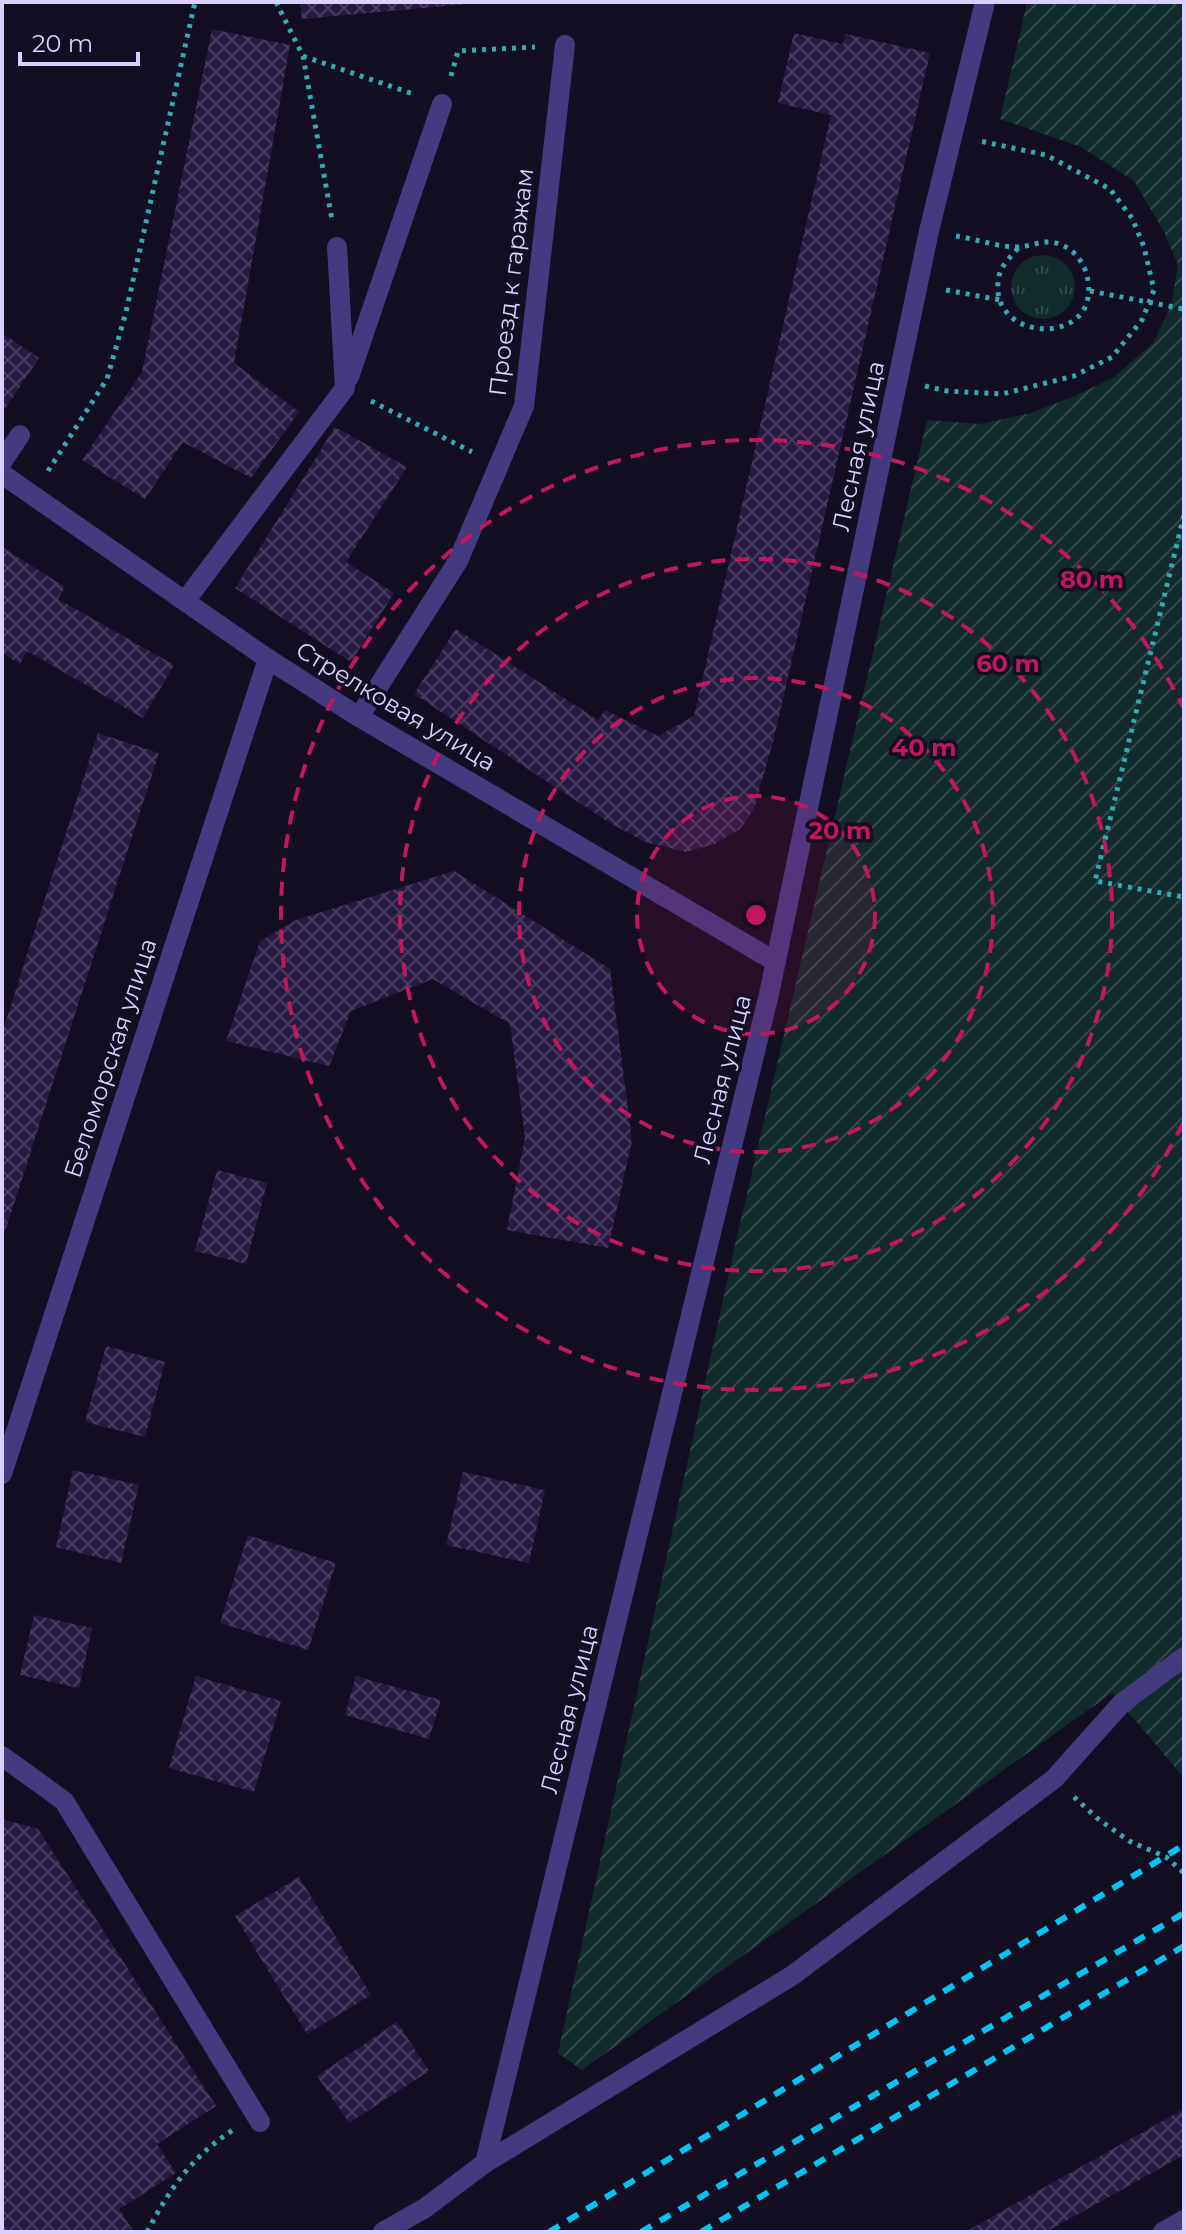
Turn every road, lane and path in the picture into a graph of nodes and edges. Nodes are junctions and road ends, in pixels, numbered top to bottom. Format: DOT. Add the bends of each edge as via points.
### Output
graph roads {
  1 [pos="195,2"];
  2 [pos="276,2"];
  3 [pos="985,2"];
  4 [pos="565,45"];
  5 [pos="303,56"];
  6 [pos="442,104"];
  7 [pos="952,135"];
  8 [pos="929,231"];
  9 [pos="337,247"];
  10 [pos="1019,247"];
  11 [pos="918,285"];
  12 [pos="1090,291"];
  13 [pos="1000,300"];
  14 [pos="1149,301"];
  15 [pos="1184,309"];
  16 [pos="899,380"];
  17 [pos="345,388"];
  18 [pos="20,435"];
  19 [pos="2,462"];
  20 [pos="499,466"];
  21 [pos="2,474"];
  22 [pos="32,495"];
  23 [pos="1184,515"];
  24 [pos="185,601"];
  25 [pos="268,659"];
  26 [pos="359,717"];
  27 [pos="1184,897"];
  28 [pos="776,962"];
  29 [pos="3,1464"];
  30 [pos="1184,1657"];
  31 [pos="2,1756"];
  32 [pos="1054,1779"];
  33 [pos="1184,1873"];
  34 [pos="258,2119"];
  35 [pos="485,2163"];
  36 [pos="1184,2220"];
  37 [pos="147,2232"];
  38 [pos="383,2232"];
  39 [pos="1163,2232"];
  1 -- 22 [label="path" via="107,379"];
  2 -- 5 [label="path"];
  3 -- 7 [label="street, Лесная улица"];
  4 -- 6 [label="path" via="458,51"];
  4 -- 20 [label="street, Проезд к гаражам" via="524,406"];
  5 -- 6 [label="path"];
  5 -- 9 [label="path"];
  6 -- 17 [label="street"];
  7 -- 8 [label="street, Лесная улица"];
  7 -- 14 [label="path" via="1046,155 1110,189 1132,218 1144,247 1154,290"];
  8 -- 10 [label="path"];
  8 -- 11 [label="street, Лесная улица"];
  9 -- 17 [label="street"];
  10 -- 12 [label="path" via="1039,241 1061,244 1080,259"];
  10 -- 13 [label="path" via="1000,271"];
  11 -- 13 [label="path"];
  11 -- 16 [label="street, Лесная улица"];
  12 -- 13 [label="path" via="1069,324 1043,331 1014,321"];
  12 -- 14 [label="path"];
  14 -- 15 [label="path"];
  14 -- 16 [label="path" via="1142,320 1112,357 1074,376 1002,394 947,391"];
  16 -- 28 [label="street, Лесная улица"];
  17 -- 20 [label="path"];
  17 -- 24 [label="street"];
  18 -- 19 [label="street"];
  20 -- 26 [label="street, Проезд к гаражам" via="458,561"];
  21 -- 22 [label="street, Стрелковая улица"];
  22 -- 24 [label="street, Стрелковая улица"];
  23 -- 27 [label="path" via="1095,881"];
  24 -- 25 [label="street, Стрелковая улица"];
  25 -- 26 [label="street, Стрелковая улица"];
  25 -- 29 [label="street, Беломорская улица"];
  26 -- 28 [label="street, Стрелковая улица"];
  28 -- 35 [label="street, Лесная улица"];
  30 -- 32 [label="street" via="1122,1703"];
  31 -- 34 [label="street" via="64,1801"];
  32 -- 33 [label="path" via="1097,1818"];
  32 -- 35 [label="street" via="793,1975"];
  34 -- 37 [label="path" via="208,2146"];
  35 -- 38 [label="street"];
  36 -- 39 [label="street"];
}
